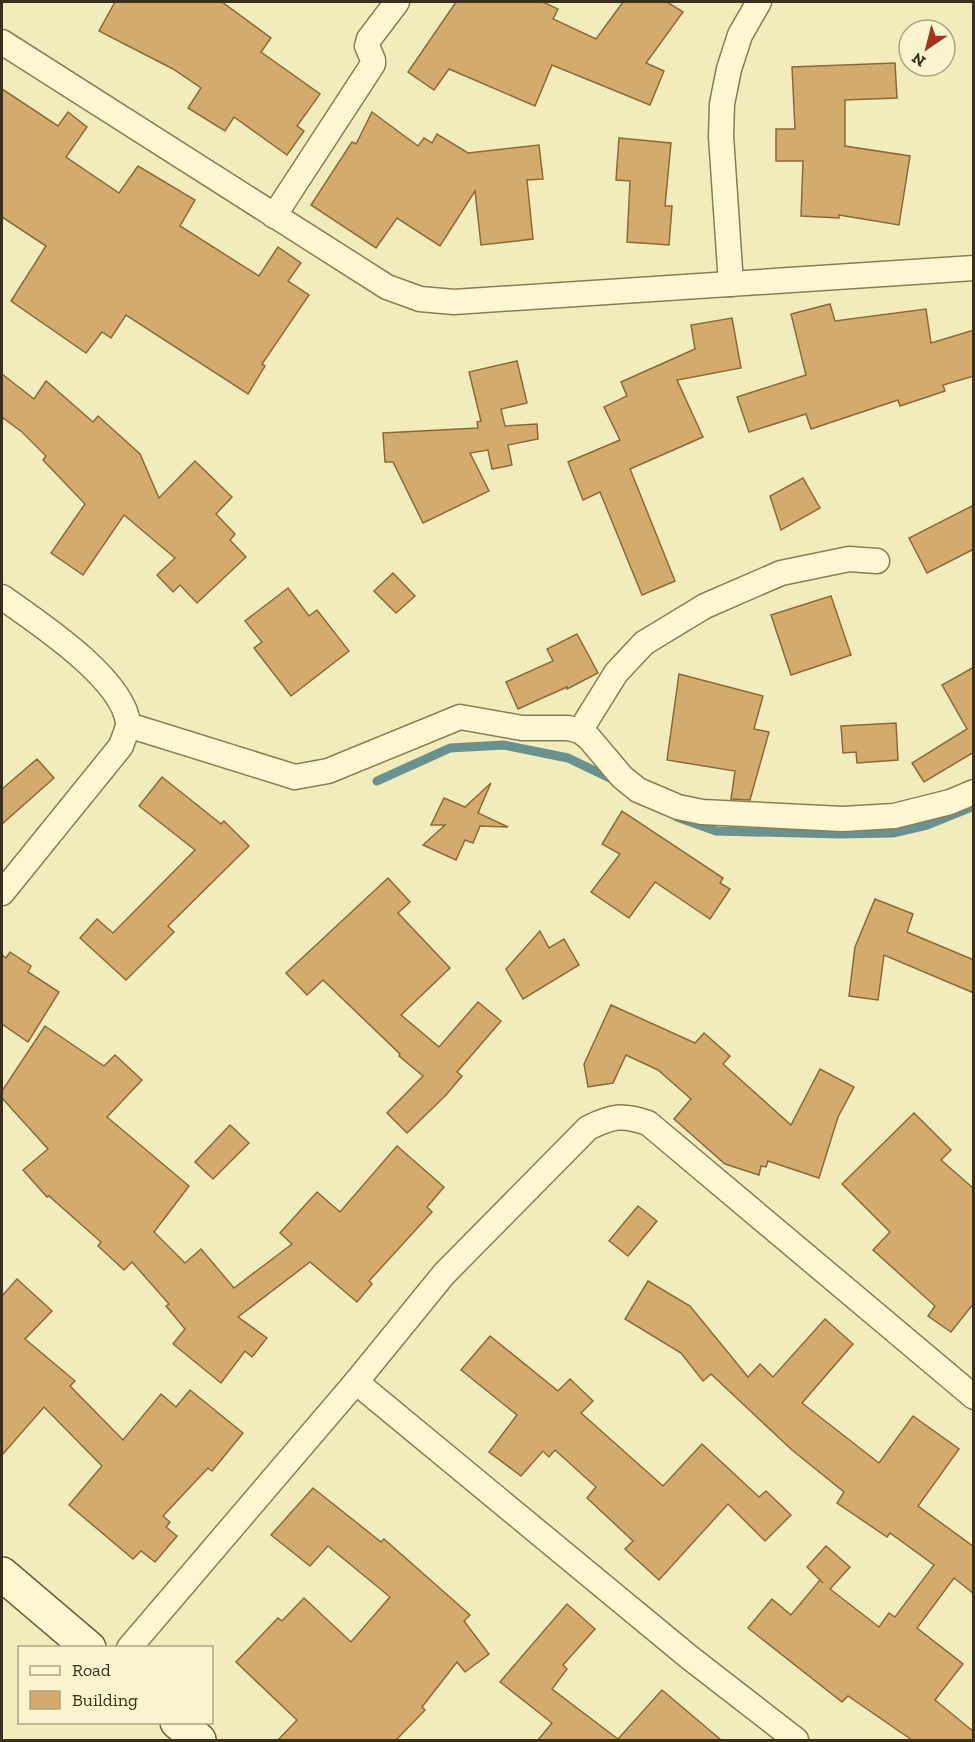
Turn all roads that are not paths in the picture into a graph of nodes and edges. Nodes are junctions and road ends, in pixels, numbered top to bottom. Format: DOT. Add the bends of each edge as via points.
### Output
graph roads {
  1 [pos="398,2"];
  2 [pos="759,2"];
  3 [pos="2,42"];
  4 [pos="274,216"];
  5 [pos="974,268"];
  6 [pos="731,284"];
  7 [pos="877,561"];
  8 [pos="2,597"];
  9 [pos="128,725"];
  10 [pos="580,731"];
  11 [pos="974,792"];
  12 [pos="2,893"];
  13 [pos="356,1382"];
  14 [pos="974,1397"];
  15 [pos="2,1575"];
  16 [pos="87,1646"];
  17 [pos="130,1646"];
  18 [pos="179,1724"];
  19 [pos="199,1740"];
  20 [pos="796,1740"];
  1 -- 4 [label="street" via="369,39 367,46 373,64"];
  2 -- 6 [label="street" via="740,35 722,104"];
  3 -- 4 [label="street"];
  4 -- 6 [label="street" via="387,287 420,299 454,302"];
  5 -- 6 [label="street"];
  7 -- 10 [label="street" via="849,560 781,573 705,606 644,643 616,672"];
  8 -- 9 [label="street" via="103,677 121,701"];
  9 -- 10 [label="street" via="295,777 328,771 460,717 522,728"];
  9 -- 12 [label="street" via="121,746"];
  10 -- 11 [label="street" via="638,790 678,807 702,812 843,819 894,816"];
  13 -- 14 [label="street" via="444,1274 588,1128 607,1118 627,1116 648,1123"];
  13 -- 17 [label="street"];
  13 -- 20 [label="street"];
  15 -- 16 [label="street"];
  18 -- 19 [label="street"];
}
